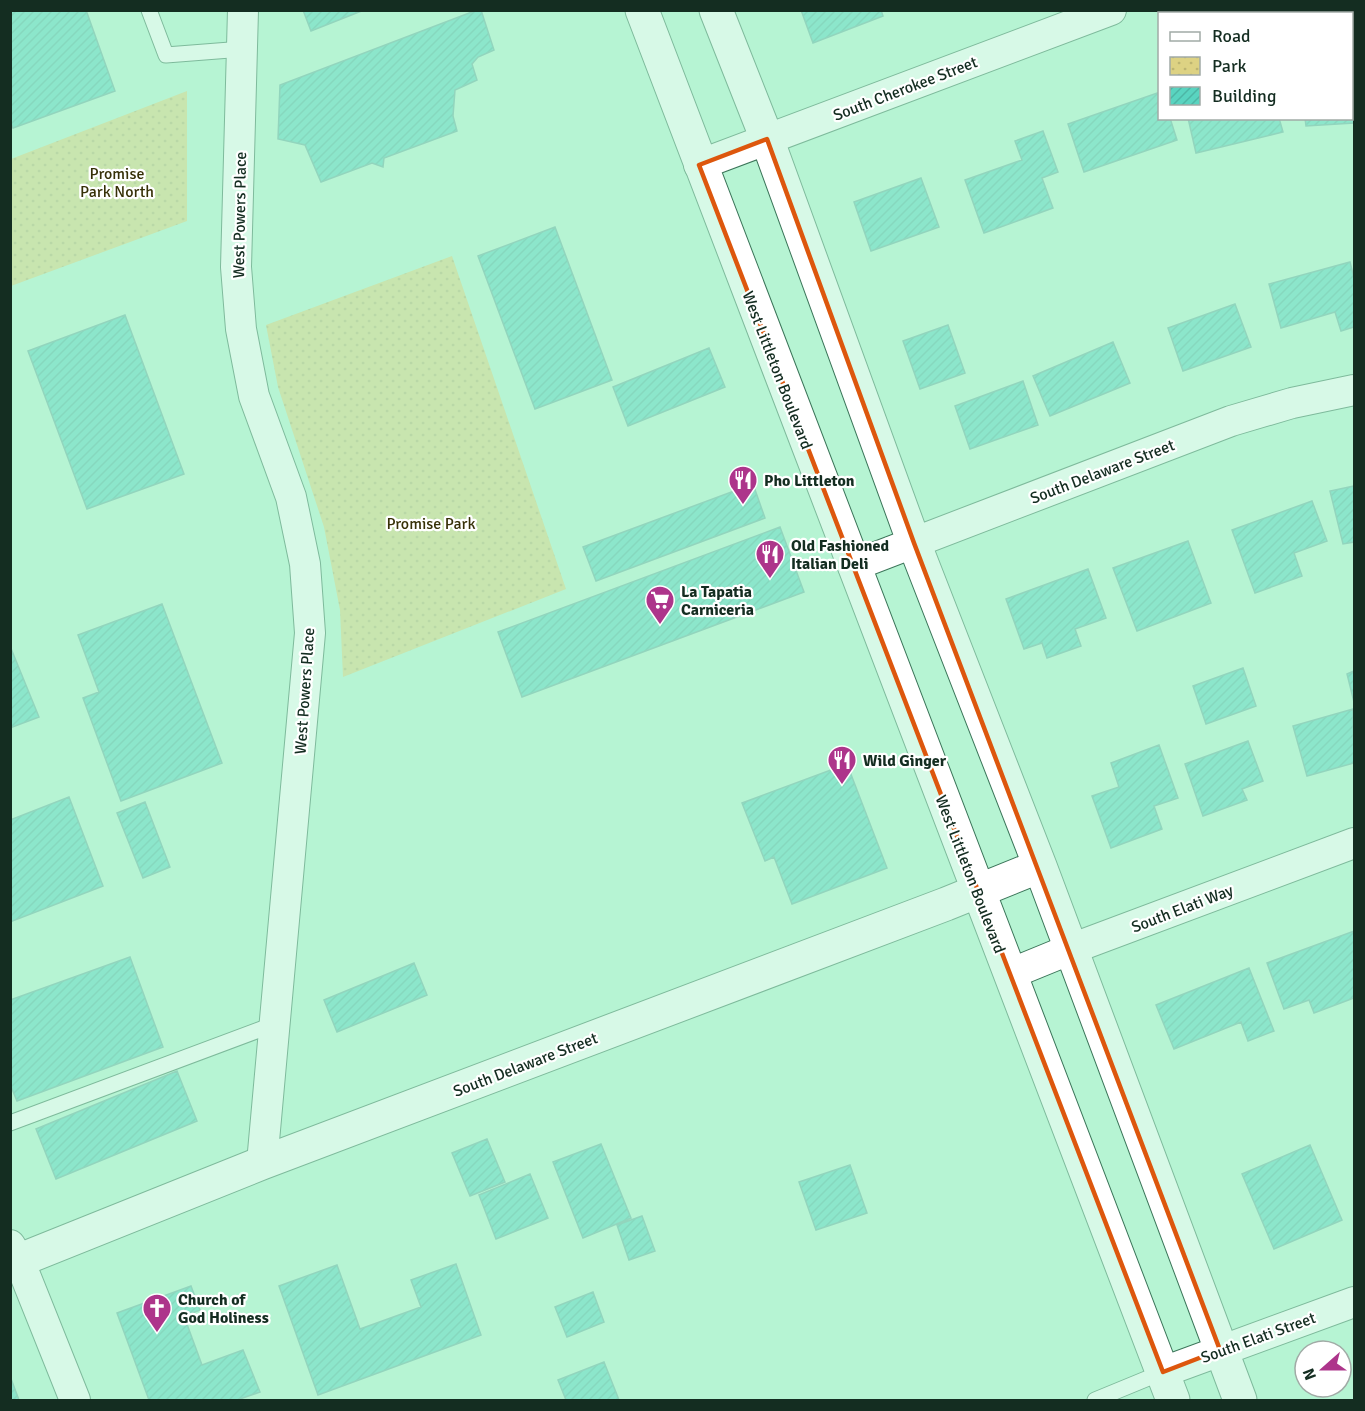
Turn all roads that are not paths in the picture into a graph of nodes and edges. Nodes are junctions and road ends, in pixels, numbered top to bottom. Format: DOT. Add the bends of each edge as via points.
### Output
graph roads {
  1 [pos="149,10"];
  2 [pos="243,10"];
  3 [pos="642,10"];
  4 [pos="716,10"];
  5 [pos="1111,10"];
  6 [pos="243,49"];
  7 [pos="767,139"];
  8 [pos="699,165"];
  9 [pos="1354,390"];
  10 [pos="914,543"];
  11 [pos="853,566"];
  12 [pos="1354,843"];
  13 [pos="1040,866"];
  14 [pos="978,891"];
  15 [pos="1071,949"];
  16 [pos="1010,974"];
  17 [pos="275,1024"];
  18 [pos="10,1123"];
  19 [pos="262,1163"];
  20 [pos="13,1256"];
  21 [pos="1354,1302"];
  22 [pos="1220,1350"];
  23 [pos="1168,1386"];
  24 [pos="75,1401"];
  25 [pos="1095,1401"];
  26 [pos="1240,1401"];
  1 -- 6 [label="lane" via="166,55"];
  2 -- 6 [label="street, West Powers Place"];
  3 -- 8 [label="main road, West Littleton Boulevard"];
  4 -- 7 [label="main road"];
  5 -- 7 [label="street, South Cherokee Street"];
  6 -- 17 [label="street, West Powers Place" via="236,267 241,329 254,396 291,497 305,564 310,633"];
  7 -- 8 [label="street, South Cherokee Street"];
  7 -- 10 [label="main road"];
  8 -- 11 [label="main road, West Littleton Boulevard"];
  9 -- 10 [label="street, South Delaware Street" via="1231,421"];
  10 -- 11 [label="street, South Delaware Street"];
  10 -- 13 [label="main road"];
  11 -- 14 [label="main road, West Littleton Boulevard"];
  12 -- 15 [label="street, South Elati Way"];
  13 -- 14 [label="main road, South Delaware Street"];
  13 -- 15 [label="main road"];
  14 -- 16 [label="main road, West Littleton Boulevard"];
  14 -- 19 [label="main road, South Delaware Street"];
  15 -- 16 [label="street, South Elati Way"];
  15 -- 22 [label="main road"];
  16 -- 23 [label="main road, West Littleton Boulevard"];
  17 -- 18 [label="lane"];
  17 -- 19 [label="street, West Powers Place"];
  19 -- 20 [label="main road, South Delaware Street"];
  20 -- 24 [label="street"];
  21 -- 22 [label="street, South Elati Street"];
  22 -- 23 [label="street, South Elati Street"];
  22 -- 26 [label="main road"];
  23 -- 25 [label="lane"];
}
